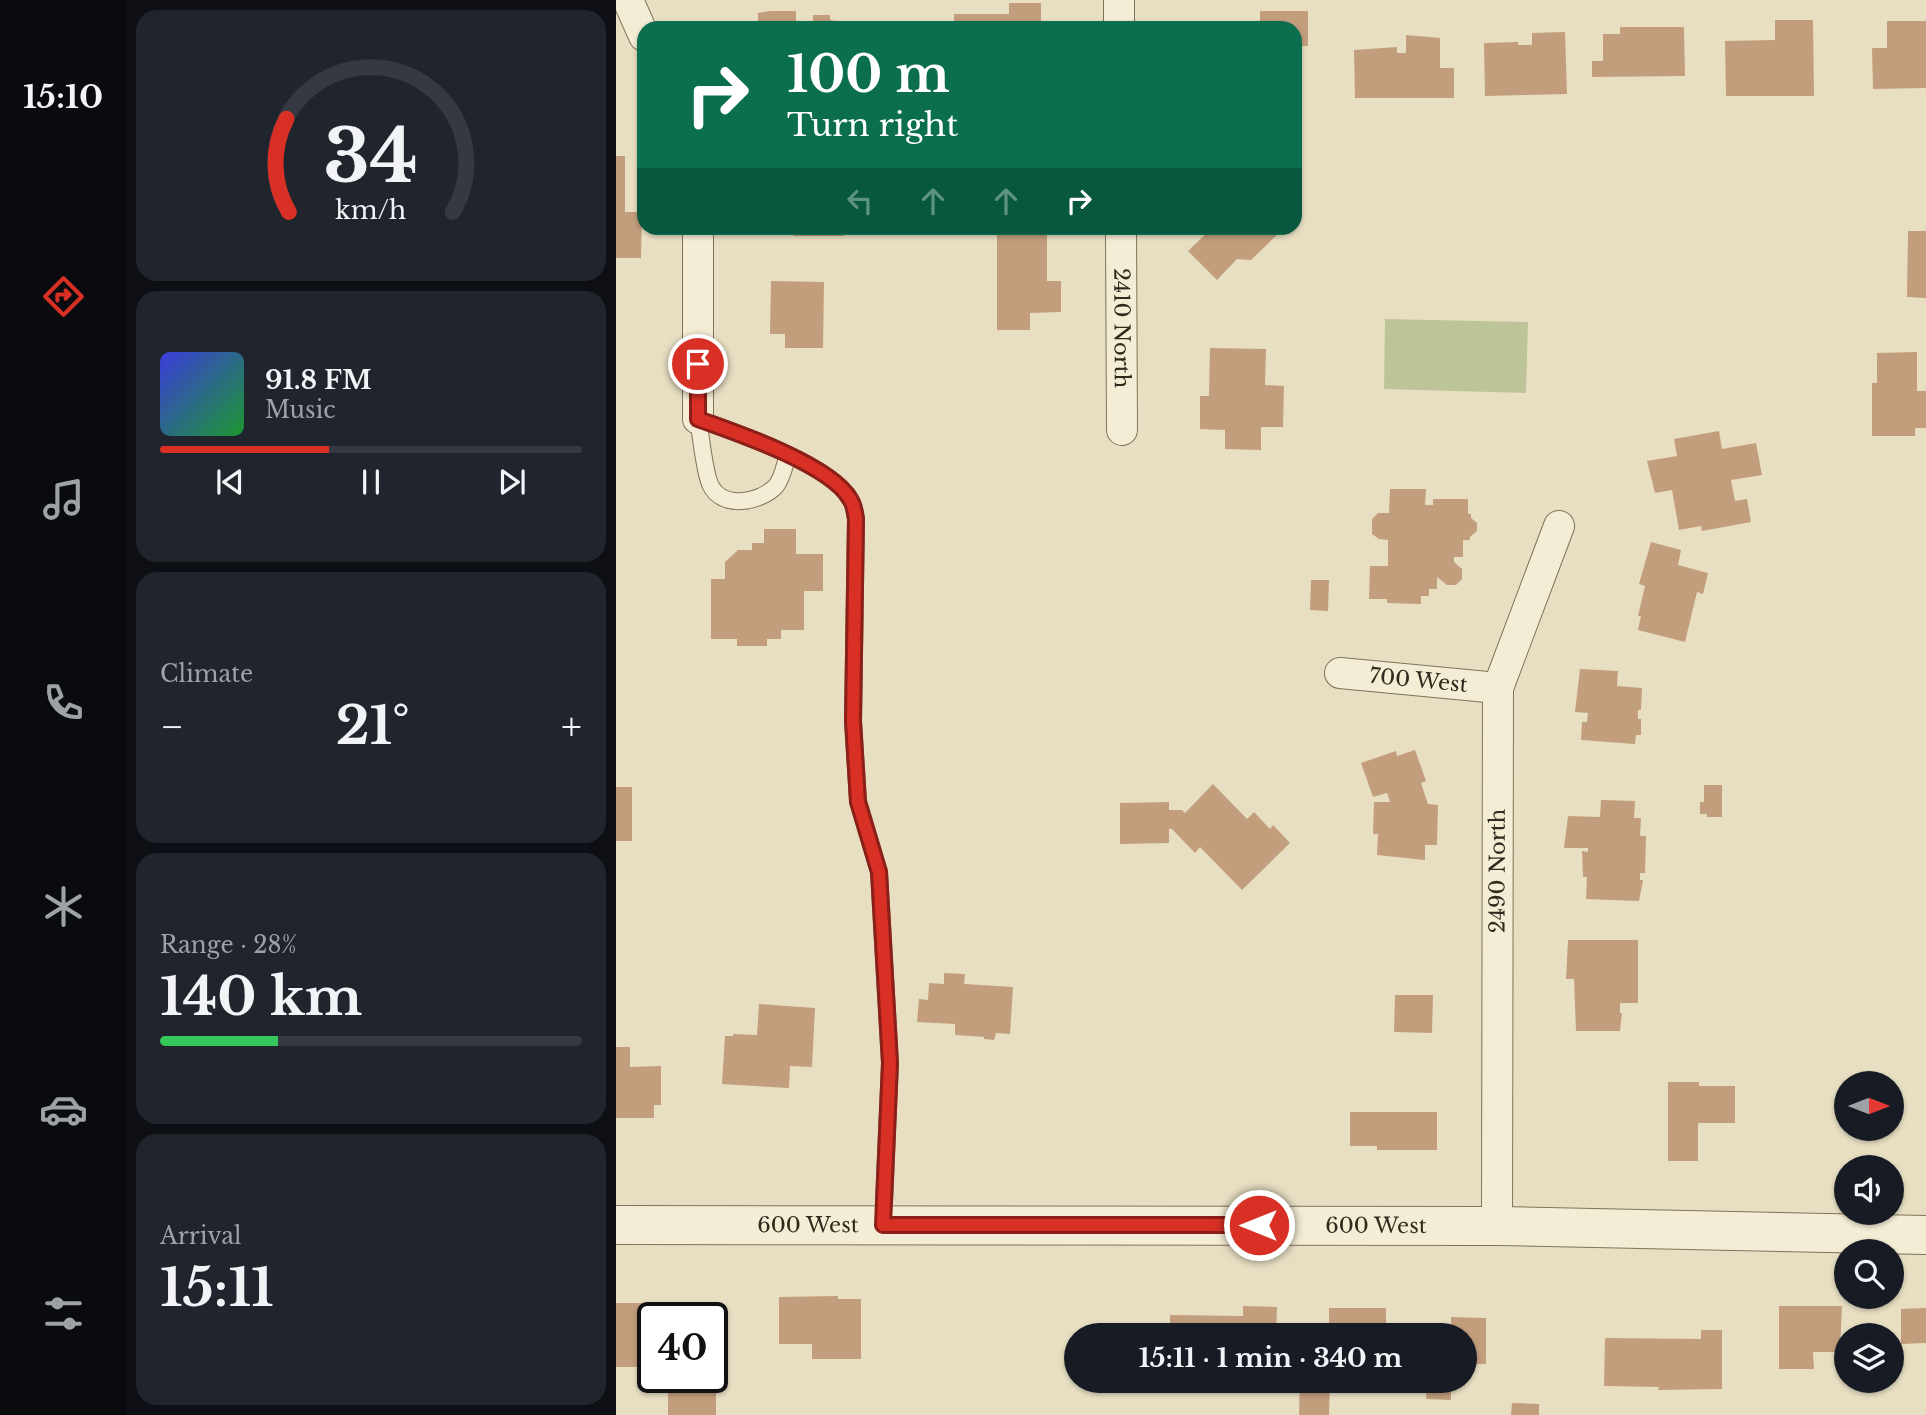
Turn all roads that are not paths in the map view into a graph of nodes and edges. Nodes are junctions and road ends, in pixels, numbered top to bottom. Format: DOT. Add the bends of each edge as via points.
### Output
graph roads {
  1 [pos="628,0"];
  2 [pos="1119,0"];
  3 [pos="637,21"];
  4 [pos="1119,21"];
  5 [pos="698,235"];
  6 [pos="1121,235"];
  7 [pos="698,419"];
  8 [pos="1122,430"];
  9 [pos="788,455"];
  10 [pos="1559,526"];
  11 [pos="1339,673"];
  12 [pos="1498,688"];
  13 [pos="616,1225"];
  14 [pos="883,1225"];
  15 [pos="1497,1226"];
  16 [pos="1926,1235"];
  1 -- 3 [label="street"];
  2 -- 4 [label="street"];
  5 -- 7 [label="street"];
  6 -- 8 [label="street, 2410 North"];
  7 -- 9 [label="lane"];
  7 -- 9 [label="lane" via="710,485 723,498 744,502 762,496 777,485"];
  9 -- 14 [label="lane" via="837,484 851,499 856,519 853,721 858,802 879,872 890,1063"];
  10 -- 12 [label="street, 2490 North"];
  11 -- 12 [label="street, 700 West"];
  12 -- 15 [label="street, 2490 North"];
  13 -- 14 [label="street, 600 West"];
  14 -- 15 [label="street, 600 West"];
  15 -- 16 [label="street, 600 West"];
}
